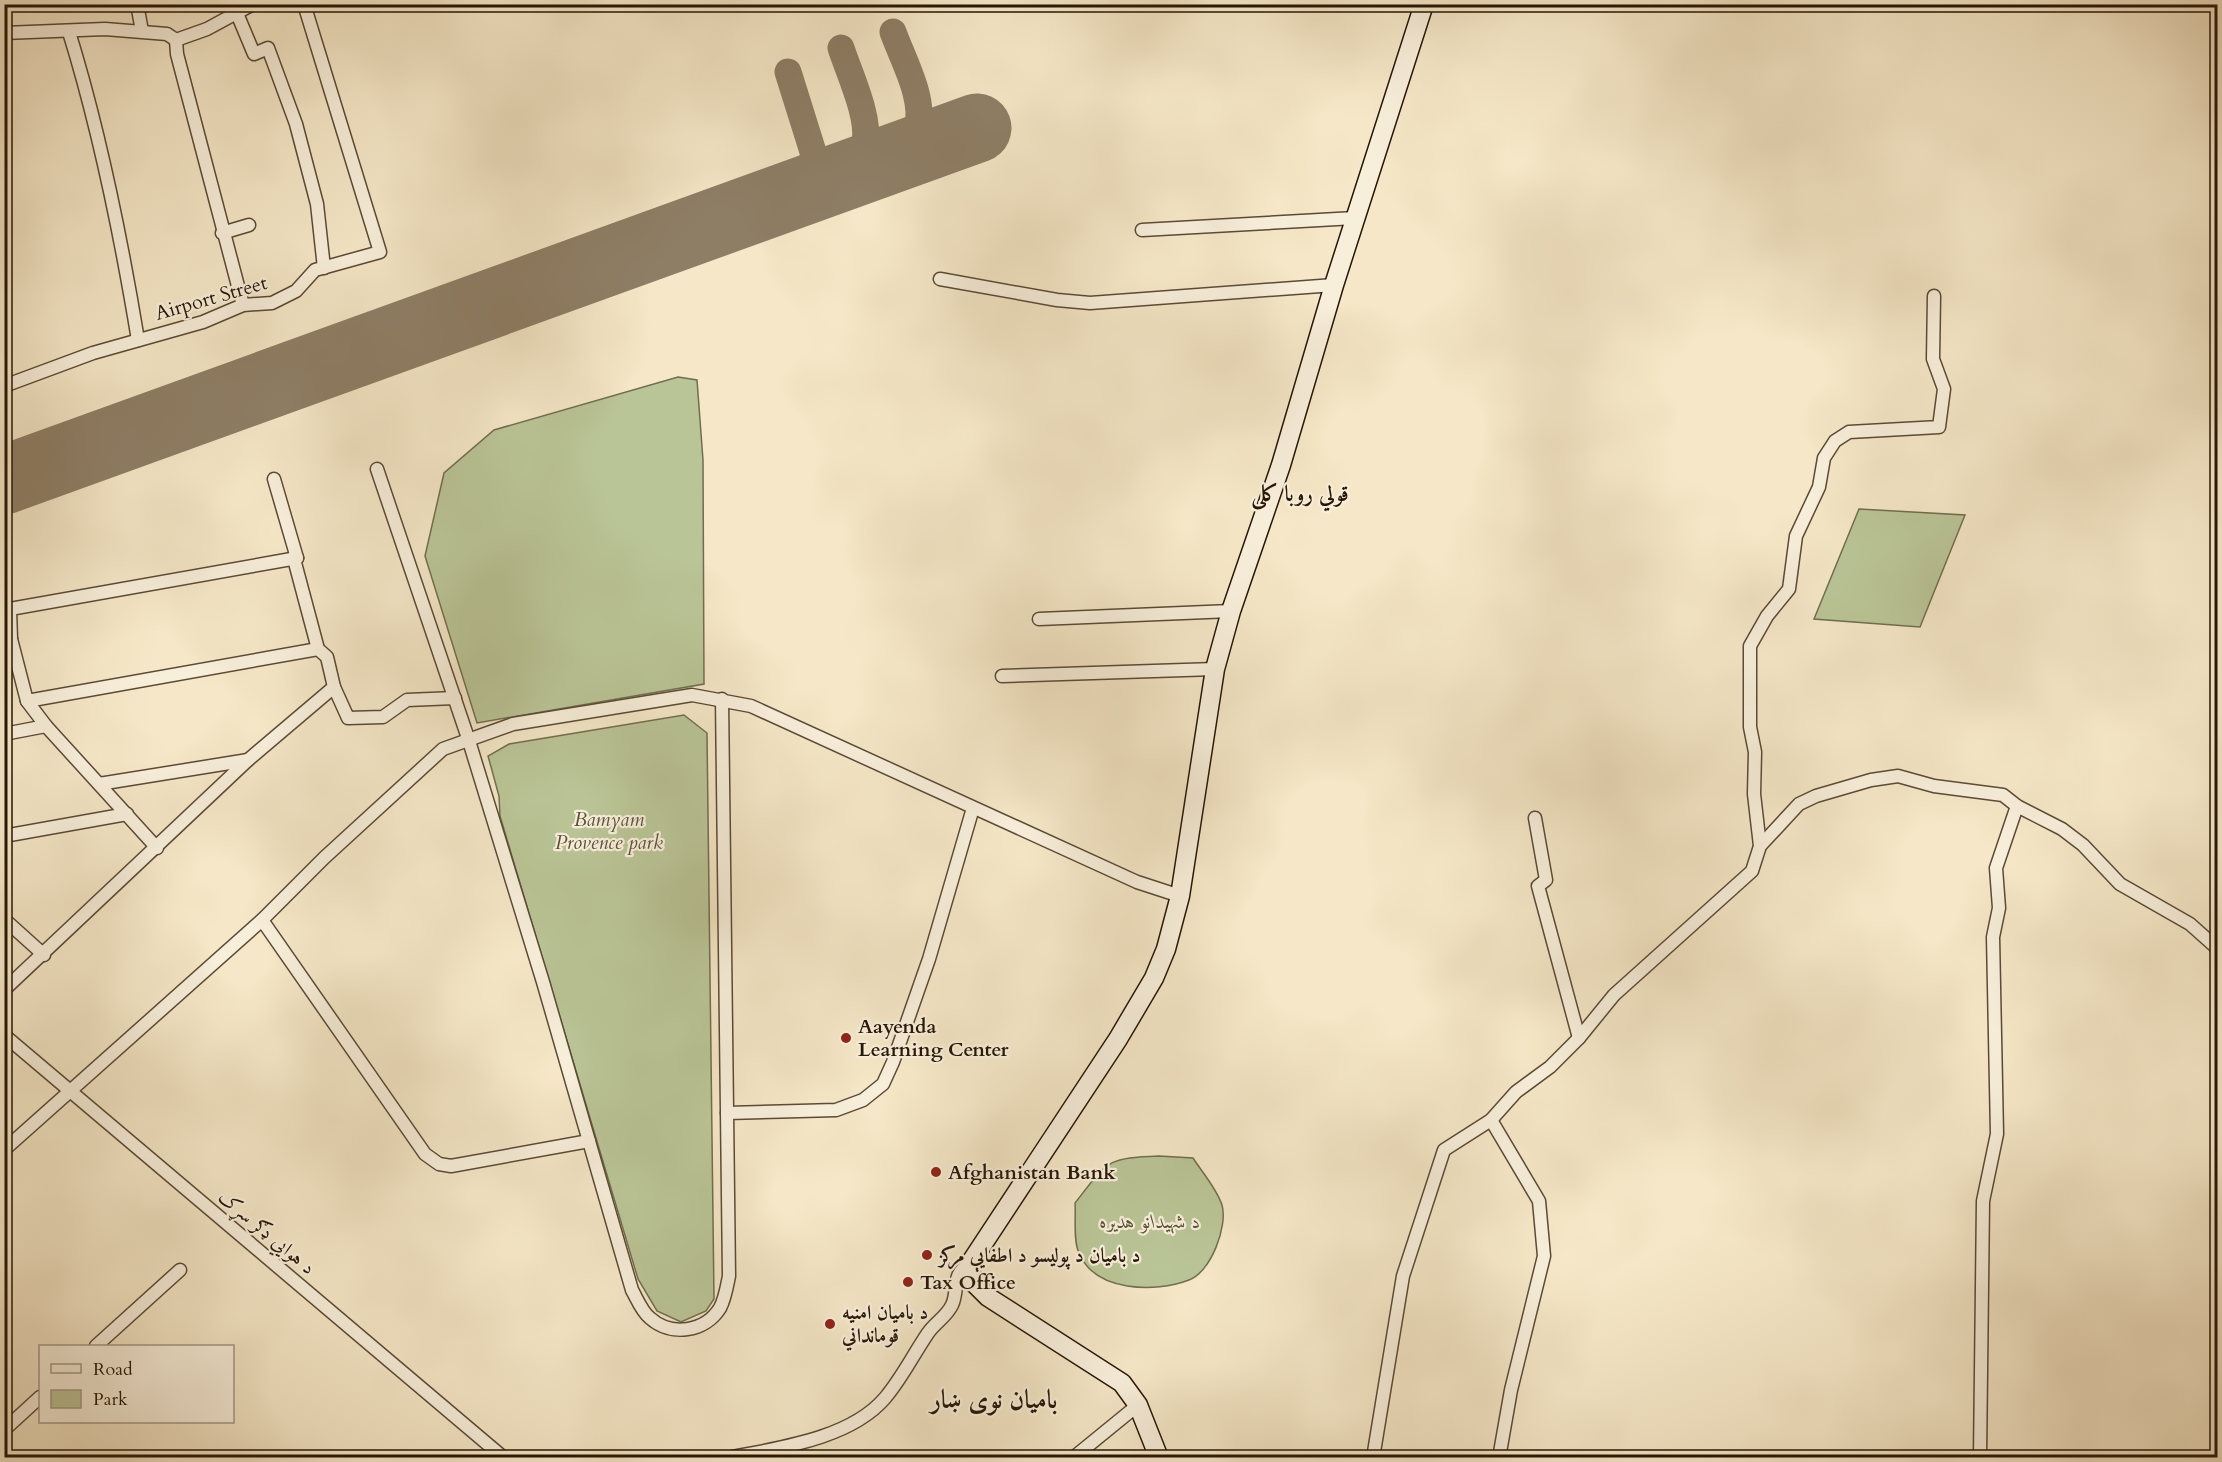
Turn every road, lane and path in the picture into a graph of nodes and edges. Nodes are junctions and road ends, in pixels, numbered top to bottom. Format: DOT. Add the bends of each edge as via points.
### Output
graph roads {
  1 [pos="137,4"];
  2 [pos="253,4"];
  3 [pos="303,4"];
  4 [pos="1424,4"];
  5 [pos="236,11"];
  6 [pos="142,31"];
  7 [pos="69,32"];
  8 [pos="4,33"];
  9 [pos="176,40"];
  10 [pos="1355,218"];
  11 [pos="249,225"];
  12 [pos="1142,231"];
  13 [pos="222,233"];
  14 [pos="324,268"];
  15 [pos="940,279"];
  16 [pos="1334,285"];
  17 [pos="1934,296"];
  18 [pos="243,305"];
  19 [pos="138,340"];
  20 [pos="4,386"];
  21 [pos="377,469"];
  22 [pos="274,479"];
  23 [pos="297,558"];
  24 [pos="1231,611"];
  25 [pos="1039,619"];
  26 [pos="8,639"];
  27 [pos="318,649"];
  28 [pos="1215,669"];
  29 [pos="1002,676"];
  30 [pos="334,687"];
  31 [pos="455,698"];
  32 [pos="722,699"];
  33 [pos="27,701"];
  34 [pos="46,726"];
  35 [pos="4,734"];
  36 [pos="469,741"];
  37 [pos="249,760"];
  38 [pos="99,784"];
  39 [pos="2017,806"];
  40 [pos="973,808"];
  41 [pos="126,814"];
  42 [pos="1535,818"];
  43 [pos="4,836"];
  44 [pos="1760,846"];
  45 [pos="157,848"];
  46 [pos="1180,896"];
  47 [pos="4,919"];
  48 [pos="262,920"];
  49 [pos="2217,949"];
  50 [pos="44,955"];
  51 [pos="4,990"];
  52 [pos="4,1035"];
  53 [pos="1580,1038"];
  54 [pos="69,1091"];
  55 [pos="727,1113"];
  56 [pos="1491,1120"];
  57 [pos="589,1141"];
  58 [pos="4,1150"];
  59 [pos="969,1265"];
  60 [pos="180,1270"];
  61 [pos="98,1345"];
  62 [pos="39,1398"];
  63 [pos="1138,1405"];
  64 [pos="4,1430"];
  65 [pos="504,1458"];
  66 [pos="728,1458"];
  67 [pos="1073,1458"];
  68 [pos="1160,1458"];
  69 [pos="1373,1458"];
  70 [pos="1499,1458"];
  71 [pos="1980,1458"];
  1 -- 6 [label="street"];
  2 -- 5 [label="street"];
  3 -- 14 [label="street, Airport Street" via="380,252"];
  4 -- 10 [label="street"];
  5 -- 9 [label="street"];
  5 -- 14 [label="street" via="254,54 268,48 296,124 317,204"];
  6 -- 7 [label="street"];
  6 -- 9 [label="street" via="167,34"];
  7 -- 8 [label="street"];
  7 -- 19 [label="street" via="85,83"];
  9 -- 13 [label="street"];
  10 -- 12 [label="street"];
  10 -- 16 [label="street"];
  11 -- 13 [label="street"];
  13 -- 18 [label="street"];
  14 -- 18 [label="street, Airport Street" via="315,270 296,291 272,303"];
  15 -- 16 [label="street" via="1090,303"];
  16 -- 24 [label="street" via="1281,465"];
  17 -- 44 [label="street" via="1933,359 1944,389 1939,427 1849,432 1835,441 1824,458 1819,487 1796,536 1789,589 1750,646 1750,727"];
  18 -- 19 [label="street, Airport Street" via="203,322"];
  19 -- 20 [label="street, Airport Street"];
  21 -- 31 [label="street"];
  22 -- 23 [label="street"];
  23 -- 26 [label="street" via="10,609"];
  23 -- 27 [label="street" via="294,559"];
  24 -- 25 [label="street"];
  24 -- 28 [label="street"];
  26 -- 33 [label="street"];
  27 -- 30 [label="street" via="327,657"];
  27 -- 33 [label="street"];
  28 -- 29 [label="street"];
  28 -- 46 [label="street"];
  30 -- 31 [label="street" via="348,718 383,717 406,700"];
  30 -- 37 [label="street"];
  31 -- 36 [label="street"];
  32 -- 36 [label="street" via="692,695 513,724"];
  32 -- 40 [label="street" via="751,706"];
  32 -- 55 [label="street"];
  33 -- 34 [label="street"];
  34 -- 35 [label="street"];
  34 -- 38 [label="street"];
  36 -- 48 [label="street" via="443,749 405,781"];
  36 -- 57 [label="street"];
  37 -- 38 [label="street"];
  37 -- 45 [label="street"];
  38 -- 41 [label="street"];
  39 -- 44 [label="street" via="2003,795 1989,792 1934,786 1898,776 1871,780 1798,804"];
  39 -- 49 [label="street" via="2062,828 2120,884 2190,924"];
  39 -- 71 [label="street" via="1996,868 1999,908 1993,937 1997,1134 1983,1201"];
  40 -- 46 [label="street" via="1137,882"];
  40 -- 55 [label="street" via="929,959 883,1084 863,1100 836,1110"];
  41 -- 43 [label="street"];
  41 -- 45 [label="street"];
  42 -- 53 [label="street" via="1546,880 1538,886"];
  44 -- 53 [label="street" via="1752,871 1614,995"];
  45 -- 50 [label="street"];
  46 -- 59 [label="street" via="1154,978"];
  47 -- 50 [label="street"];
  48 -- 54 [label="street"];
  48 -- 57 [label="street" via="425,1154 439,1164 451,1166"];
  50 -- 51 [label="street"];
  52 -- 54 [label="street, د هوايي ډګر سړک"];
  53 -- 56 [label="street" via="1516,1092"];
  54 -- 58 [label="street"];
  54 -- 65 [label="street, د هوايي ډګر سړک"];
  55 -- 57 [label="street" via="729,1276 721,1307 709,1321 681,1331 665,1328 648,1318 632,1290"];
  56 -- 69 [label="street" via="1444,1150 1403,1276"];
  56 -- 70 [label="street" via="1539,1201 1544,1256"];
  59 -- 63 [label="street" via="973,1282 988,1297 1122,1383"];
  59 -- 66 [label="street" via="957,1278 952,1305 883,1401 859,1419 805,1443"];
  60 -- 61 [label="street"];
  62 -- 64 [label="street"];
  63 -- 67 [label="street"];
  63 -- 68 [label="street"];
}
